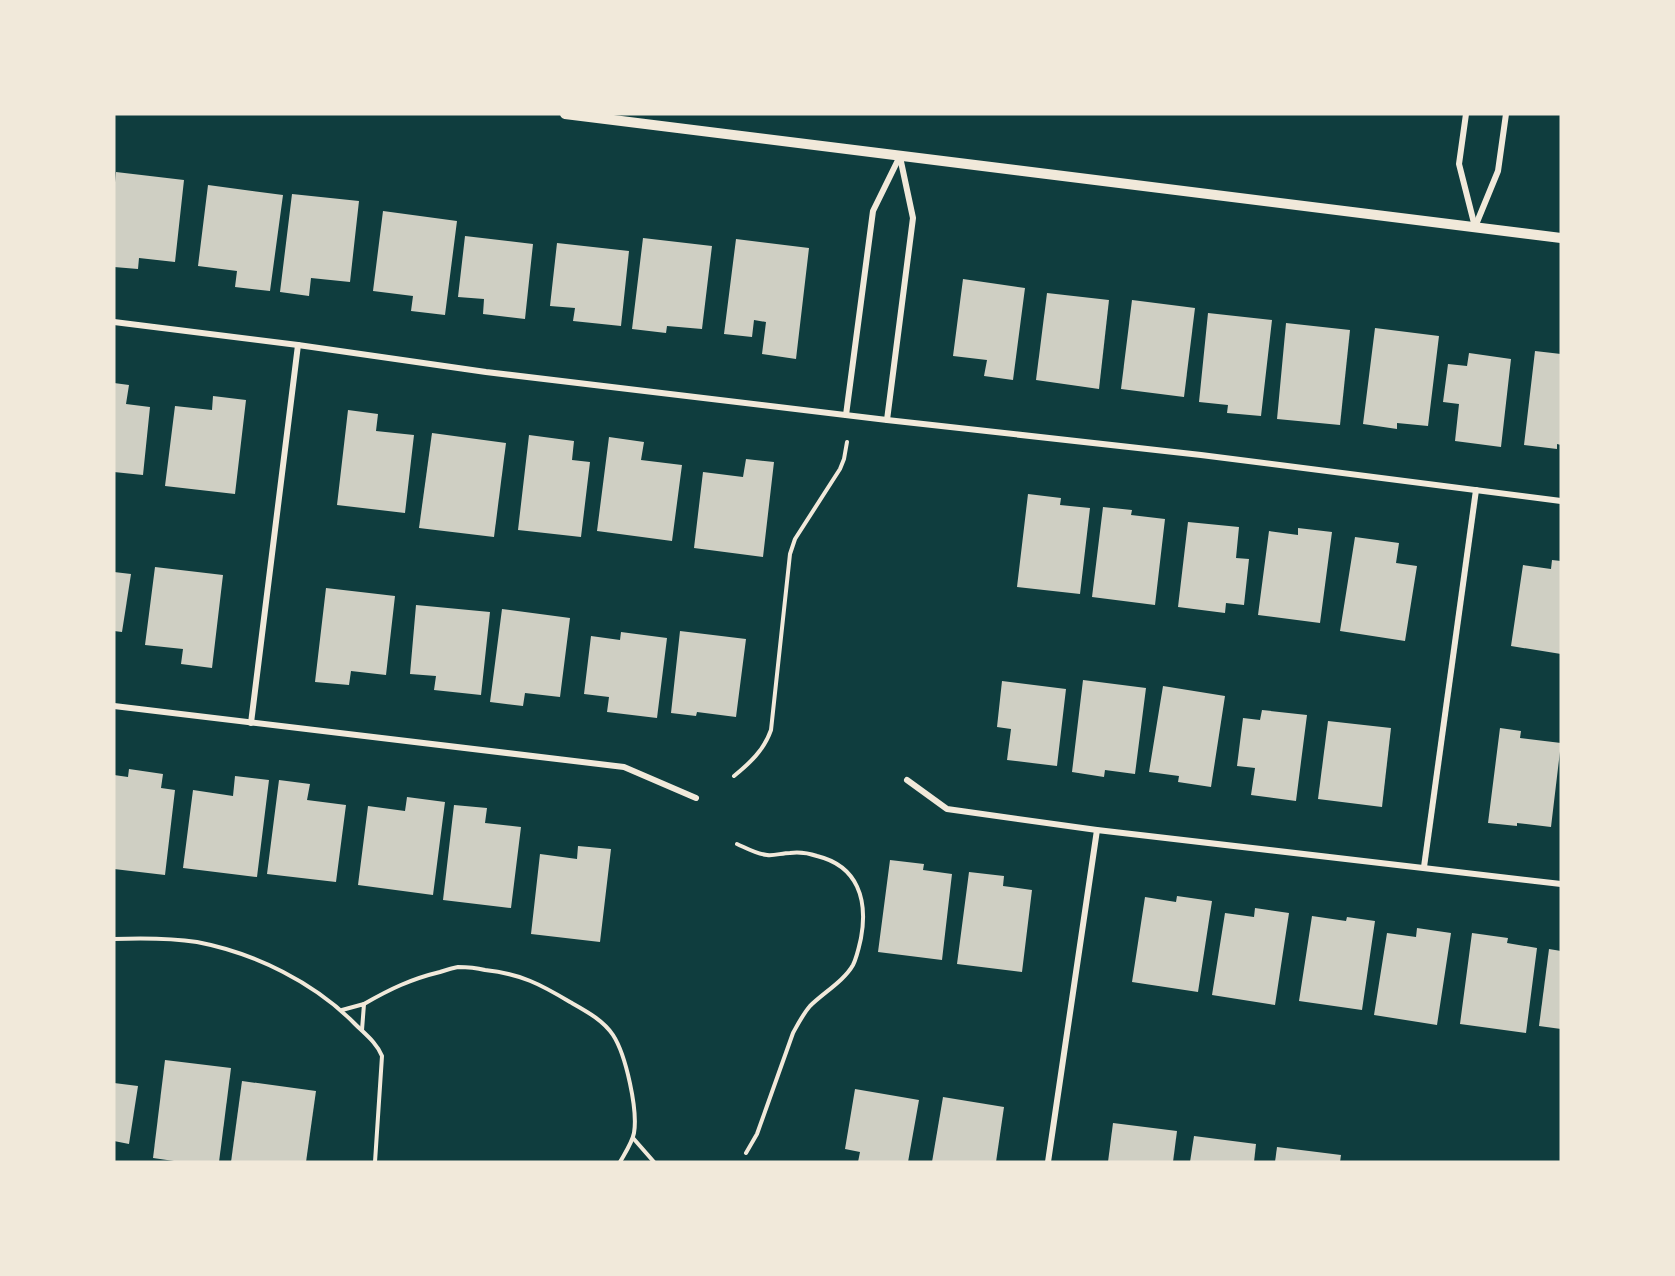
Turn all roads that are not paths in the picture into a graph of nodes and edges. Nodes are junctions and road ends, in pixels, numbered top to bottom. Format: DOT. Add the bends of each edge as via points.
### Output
graph roads {
  1 [pos="565,114"];
  2 [pos="1466,114"];
  3 [pos="1506,114"];
  4 [pos="900,156"];
  5 [pos="1475,227"];
  6 [pos="1561,238"];
  7 [pos="114,322"];
  8 [pos="298,345"];
  9 [pos="846,415"];
  10 [pos="887,420"];
  11 [pos="1476,490"];
  12 [pos="1561,501"];
  13 [pos="114,706"];
  14 [pos="251,723"];
  15 [pos="907,780"];
  16 [pos="696,798"];
  17 [pos="1097,830"];
  18 [pos="1424,867"];
  19 [pos="1561,884"];
  20 [pos="1048,1162"];
  1 -- 4 [label="street"];
  2 -- 5 [label="street" via="1459,164"];
  3 -- 5 [label="street" via="1498,171"];
  4 -- 5 [label="street"];
  4 -- 9 [label="street" via="873,211"];
  4 -- 10 [label="street" via="913,218"];
  5 -- 6 [label="street"];
  7 -- 8 [label="street"];
  8 -- 9 [label="street"];
  8 -- 14 [label="street"];
  9 -- 10 [label="street"];
  10 -- 11 [label="street"];
  11 -- 12 [label="street"];
  11 -- 18 [label="street"];
  13 -- 14 [label="street"];
  14 -- 16 [label="street" via="624,767"];
  15 -- 17 [label="street" via="947,809"];
  17 -- 18 [label="street"];
  17 -- 20 [label="street"];
  18 -- 19 [label="street"];
}
